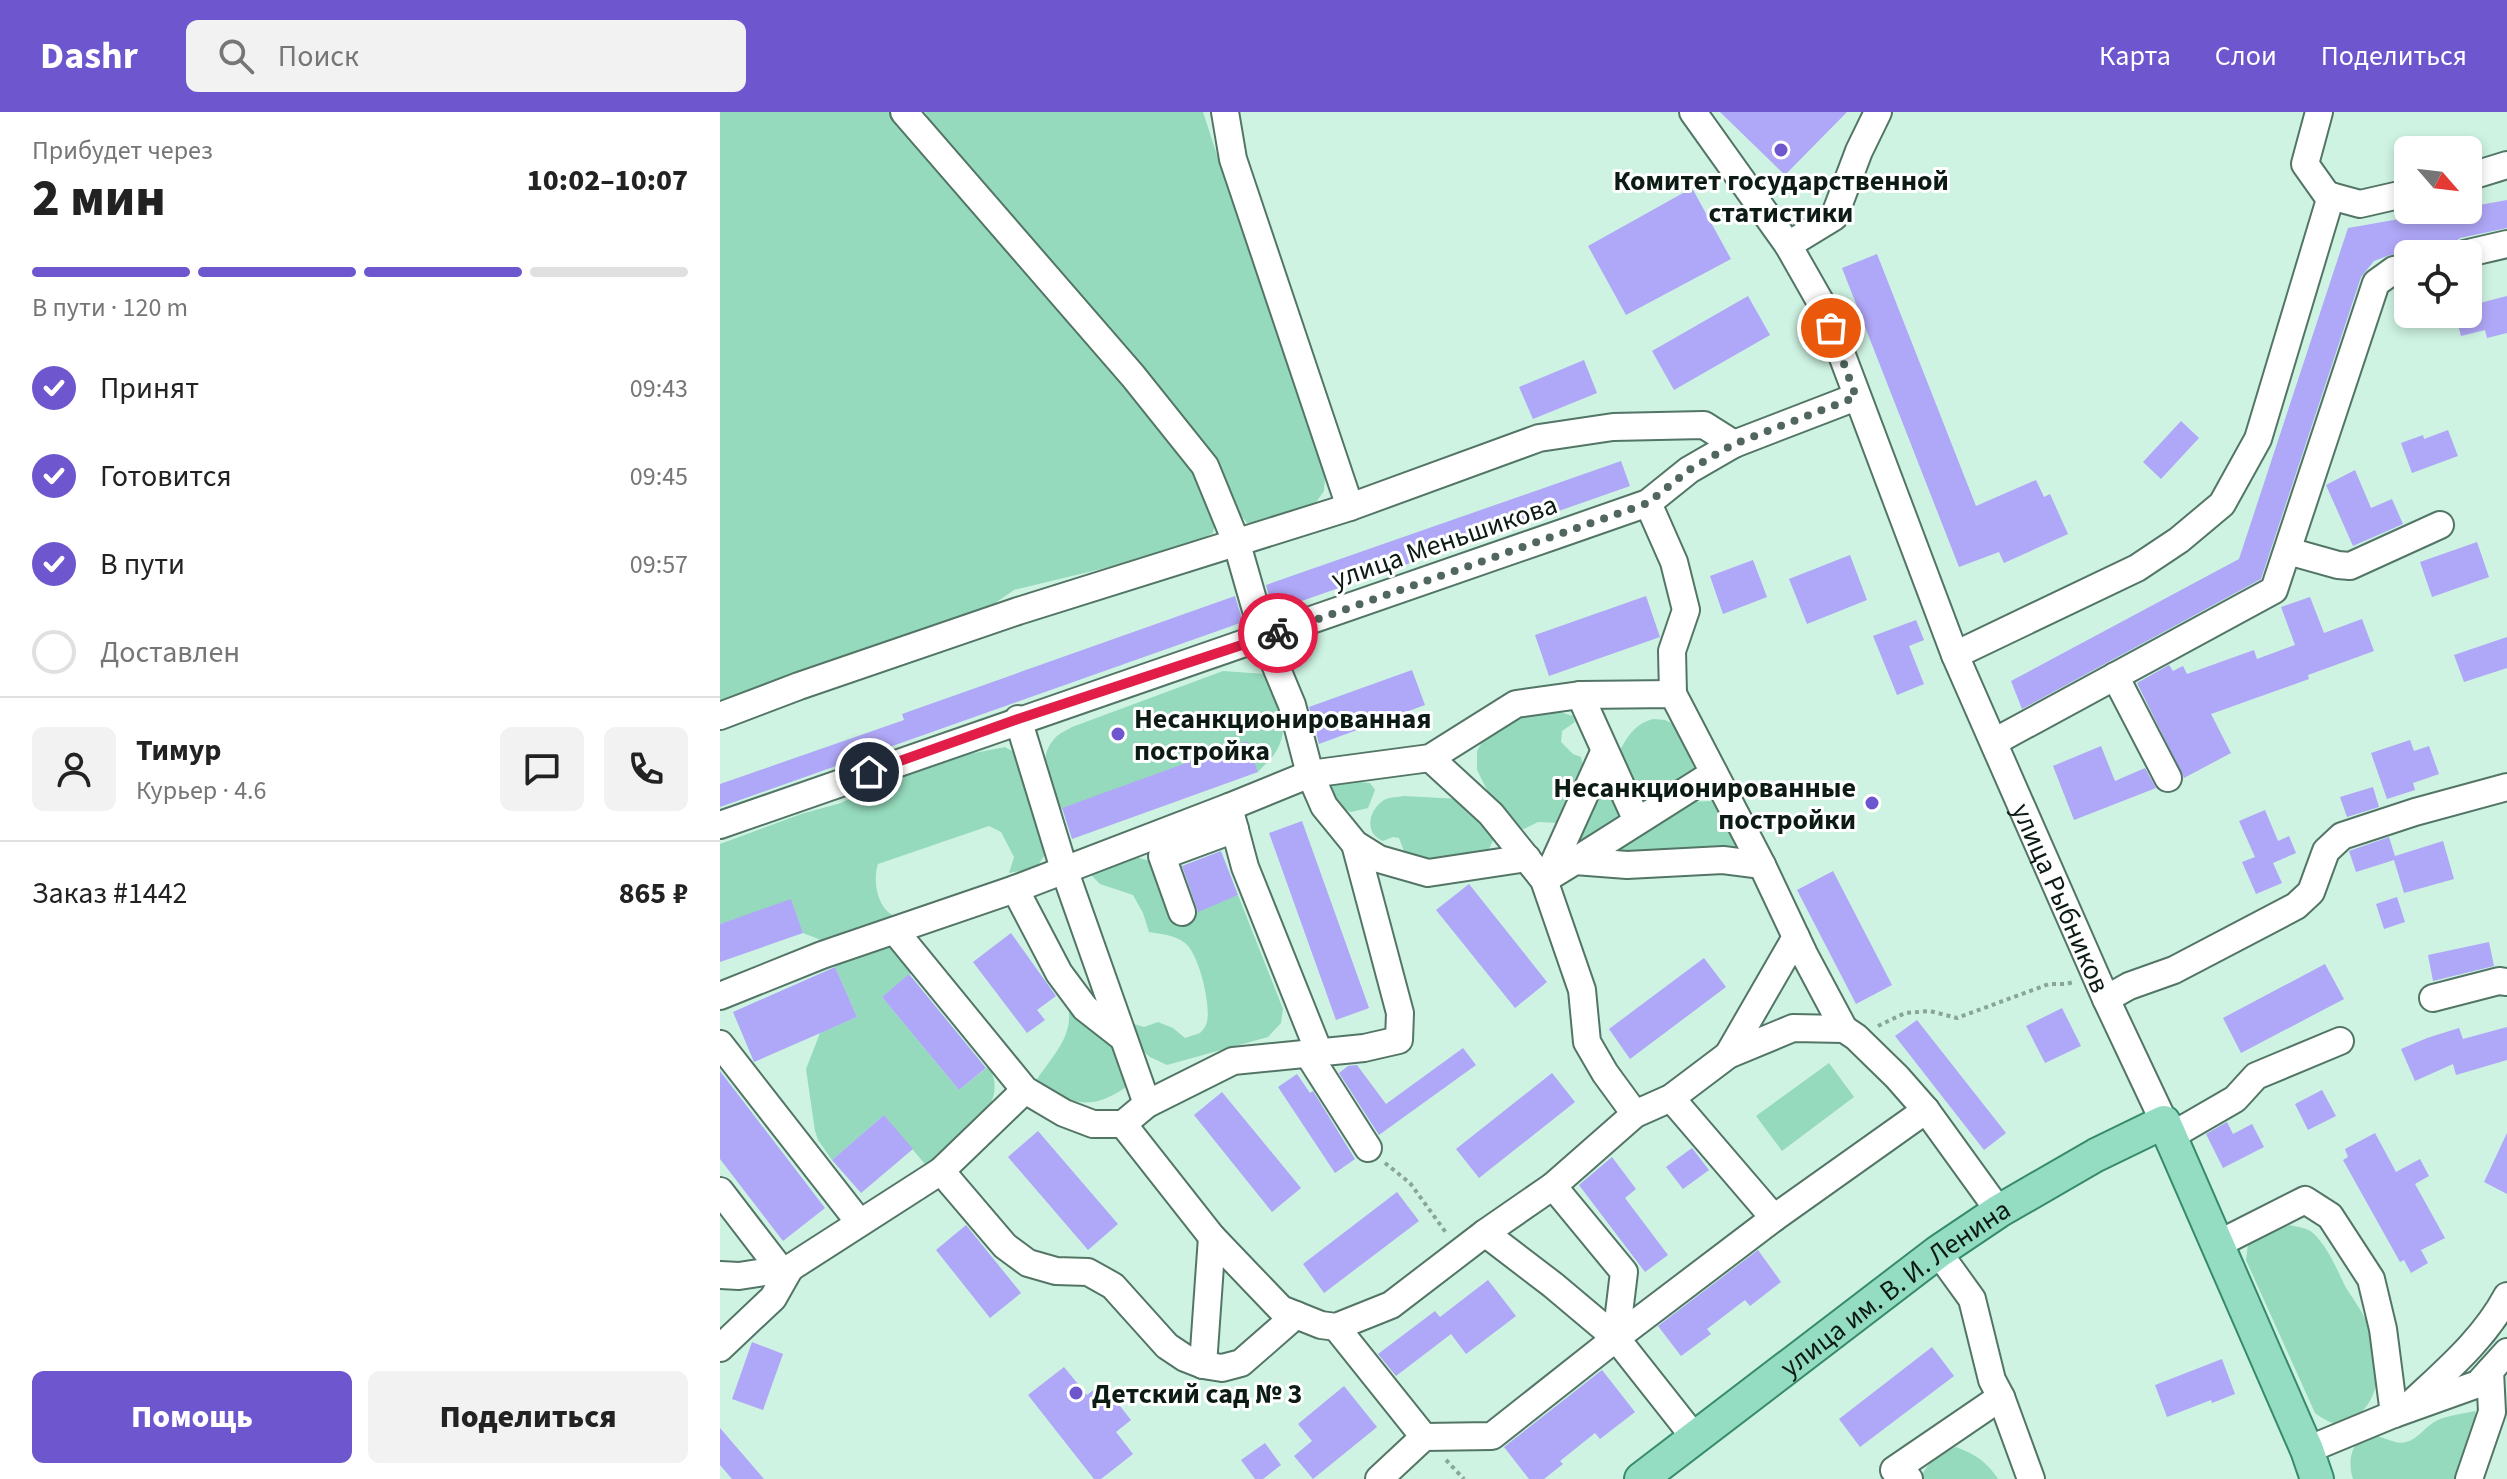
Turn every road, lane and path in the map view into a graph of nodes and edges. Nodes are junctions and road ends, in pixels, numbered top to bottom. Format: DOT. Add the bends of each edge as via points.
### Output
graph roads {
  1 [pos="904,112"];
  2 [pos="1225,112"];
  3 [pos="1693,112"];
  4 [pos="1878,112"];
  5 [pos="2319,112"];
  6 [pos="2507,165"];
  7 [pos="2482,173"];
  8 [pos="2331,196"];
  9 [pos="2394,196"];
  10 [pos="2507,244"];
  11 [pos="1788,245"];
  12 [pos="2482,250"];
  13 [pos="2394,270"];
  14 [pos="1856,397"];
  15 [pos="1734,444"];
  16 [pos="1648,503"];
  17 [pos="1350,507"];
  18 [pos="2440,525"];
  19 [pos="1237,544"];
  20 [pos="2288,551"];
  21 [pos="1264,638"];
  22 [pos="1955,655"];
  23 [pos="2115,676"];
  24 [pos="1673,694"];
  25 [pos="1580,695"];
  26 [pos="720,716"];
  27 [pos="1018,719"];
  28 [pos="1994,742"];
  29 [pos="1604,752"];
  30 [pos="1430,758"];
  31 [pos="1714,773"];
  32 [pos="1310,774"];
  33 [pos="2168,778"];
  34 [pos="2507,787"];
  35 [pos="1232,818"];
  36 [pos="1637,821"];
  37 [pos="720,825"];
  38 [pos="1355,844"];
  39 [pos="1159,845"];
  40 [pos="1527,858"];
  41 [pos="1575,861"];
  42 [pos="1762,865"];
  43 [pos="1064,869"];
  44 [pos="1546,879"];
  45 [pos="1015,889"];
  46 [pos="1182,912"];
  47 [pos="895,931"];
  48 [pos="1796,937"];
  49 [pos="2095,974"];
  50 [pos="2507,982"];
  51 [pos="720,996"];
  52 [pos="2433,998"];
  53 [pos="2106,999"];
  54 [pos="1850,1033"];
  55 [pos="1122,1037"];
  56 [pos="2340,1041"];
  57 [pos="720,1044"];
  58 [pos="1313,1053"];
  59 [pos="1728,1055"];
  60 [pos="1025,1090"];
  61 [pos="1671,1098"];
  62 [pos="1147,1104"];
  63 [pos="1926,1110"];
  64 [pos="1635,1114"];
  65 [pos="1123,1124"];
  66 [pos="2167,1129"];
  67 [pos="1368,1148"];
  68 [pos="941,1171"];
  69 [pos="1553,1186"];
  70 [pos="720,1191"];
  71 [pos="1999,1211"];
  72 [pos="1774,1218"];
  73 [pos="859,1222"];
  74 [pos="1485,1233"];
  75 [pos="1212,1237"];
  76 [pos="2218,1244"];
  77 [pos="1460,1252"];
  78 [pos="1938,1252"];
  79 [pos="785,1269"];
  80 [pos="720,1275"];
  81 [pos="2507,1296"];
  82 [pos="1296,1315"];
  83 [pos="1336,1327"];
  84 [pos="1616,1338"];
  85 [pos="720,1348"];
  86 [pos="2499,1361"];
  87 [pos="1203,1365"];
  88 [pos="2001,1397"];
  89 [pos="2399,1412"];
  90 [pos="1424,1437"];
  91 [pos="1695,1438"];
  92 [pos="2312,1465"];
  93 [pos="1895,1476"];
  94 [pos="1379,1479"];
  95 [pos="1641,1479"];
  96 [pos="2031,1479"];
  97 [pos="2469,1479"];
  1 -- 19 [label="street" via="1205,466"];
  2 -- 17 [label="street" via="1233,159"];
  3 -- 11 [label="street, улица Рыбников"];
  4 -- 11 [label="street" via="1834,217"];
  5 -- 8 [label="street" via="2305,164"];
  6 -- 7 [label="street"];
  8 -- 9 [label="street" via="2360,204"];
  8 -- 22 [label="street" via="2258,439 2222,504 2137,568"];
  10 -- 12 [label="street"];
  11 -- 14 [label="street, улица Рыбников" via="1825,310"];
  13 -- 20 [label="street" via="2376,283"];
  14 -- 15 [label="street, улица Меньшикова"];
  14 -- 22 [label="street, улица Рыбников"];
  15 -- 16 [label="street, улица Меньшикова" via="1689,470"];
  15 -- 17 [label="street" via="1704,425 1613,427 1539,438"];
  16 -- 21 [label="street, улица Меньшикова"];
  16 -- 24 [label="street" via="1674,562 1686,610 1672,651"];
  17 -- 19 [label="street"];
  18 -- 20 [label="street" via="2350,566"];
  19 -- 21 [label="street"];
  19 -- 26 [label="street" via="1018,611"];
  20 -- 23 [label="street" via="2274,590"];
  21 -- 27 [label="street, улица Меньшикова"];
  21 -- 32 [label="street" via="1292,705"];
  22 -- 28 [label="street, улица Рыбников"];
  23 -- 28 [label="street"];
  23 -- 33 [label="street"];
  24 -- 25 [label="street"];
  24 -- 31 [label="street"];
  25 -- 29 [label="street"];
  25 -- 30 [label="street" via="1516,704"];
  27 -- 37 [label="street, улица Меньшикова"];
  27 -- 43 [label="street"];
  28 -- 49 [label="street, улица Рыбников"];
  29 -- 36 [label="street"];
  29 -- 44 [label="street"];
  30 -- 32 [label="street"];
  30 -- 40 [label="street" via="1491,814"];
  31 -- 36 [label="street"];
  31 -- 42 [label="street"];
  32 -- 35 [label="street"];
  32 -- 38 [label="street" via="1324,806"];
  34 -- 53 [label="street" via="2342,836 2326,851 2311,892 2296,906"];
  35 -- 39 [label="street"];
  35 -- 58 [label="street"];
  36 -- 41 [label="street"];
  38 -- 40 [label="street" via="1379,859 1428,873"];
  38 -- 58 [label="street" via="1400,1013 1399,1040"];
  39 -- 43 [label="street"];
  39 -- 46 [label="street"];
  40 -- 44 [label="street"];
  41 -- 42 [label="street" via="1627,865 1723,860"];
  41 -- 44 [label="street"];
  42 -- 48 [label="street"];
  43 -- 45 [label="street"];
  43 -- 55 [label="street"];
  44 -- 64 [label="street" via="1582,990 1587,1042"];
  45 -- 47 [label="street"];
  45 -- 55 [label="street" via="1059,973 1085,1008"];
  47 -- 51 [label="street"];
  47 -- 60 [label="street"];
  48 -- 54 [label="street"];
  48 -- 59 [label="street"];
  49 -- 53 [label="street, улица Рыбников"];
  49 -- 54 [label="path" via="2049,984 1957,1018 1930,1011 1905,1013"];
  50 -- 52 [label="street"];
  53 -- 66 [label="street, улица Рыбников"];
  54 -- 59 [label="street" via="1793,1028"];
  54 -- 63 [label="street"];
  55 -- 62 [label="street"];
  56 -- 66 [label="street" via="2256,1076 2235,1099"];
  57 -- 73 [label="street"];
  58 -- 62 [label="street" via="1233,1061"];
  58 -- 67 [label="street"];
  59 -- 61 [label="street"];
  60 -- 65 [label="street" via="1093,1124"];
  60 -- 68 [label="street"];
  61 -- 64 [label="street"];
  61 -- 72 [label="street"];
  62 -- 65 [label="street"];
  63 -- 71 [label="street"];
  63 -- 72 [label="street"];
  64 -- 69 [label="street"];
  65 -- 75 [label="street"];
  66 -- 71 [label="main road, улица им. В. И. Ленина" via="2096,1155"];
  66 -- 76 [label="main road, улица Рыбников"];
  67 -- 77 [label="path" via="1410,1183"];
  68 -- 73 [label="street"];
  68 -- 87 [label="street" via="1005,1246 1028,1263 1088,1272 1113,1286 1167,1346"];
  69 -- 74 [label="street"];
  69 -- 84 [label="street" via="1624,1272"];
  70 -- 79 [label="street"];
  71 -- 78 [label="main road, улица им. В. И. Ленина"];
  72 -- 84 [label="street"];
  73 -- 79 [label="street"];
  74 -- 77 [label="street"];
  74 -- 84 [label="street"];
  75 -- 82 [label="street" via="1281,1309"];
  75 -- 87 [label="street"];
  76 -- 89 [label="street" via="2305,1200 2330,1216 2371,1279"];
  76 -- 92 [label="main road, улица Рыбников"];
  77 -- 83 [label="street" via="1391,1305"];
  78 -- 88 [label="street" via="1972,1299"];
  78 -- 91 [label="main road, улица им. В. И. Ленина"];
  79 -- 80 [label="street"];
  79 -- 85 [label="street" via="773,1298"];
  81 -- 89 [label="street" via="2494,1321 2463,1355"];
  82 -- 83 [label="street"];
  82 -- 87 [label="street" via="1241,1363"];
  83 -- 90 [label="street"];
  84 -- 90 [label="street" via="1492,1436"];
  84 -- 91 [label="street"];
  86 -- 89 [label="street" via="2478,1384"];
  86 -- 97 [label="street" via="2492,1412"];
  88 -- 93 [label="street"];
  88 -- 96 [label="street"];
  89 -- 92 [label="street"];
  90 -- 94 [label="street"];
  91 -- 95 [label="main road, улица им. В. И. Ленина"];
}
